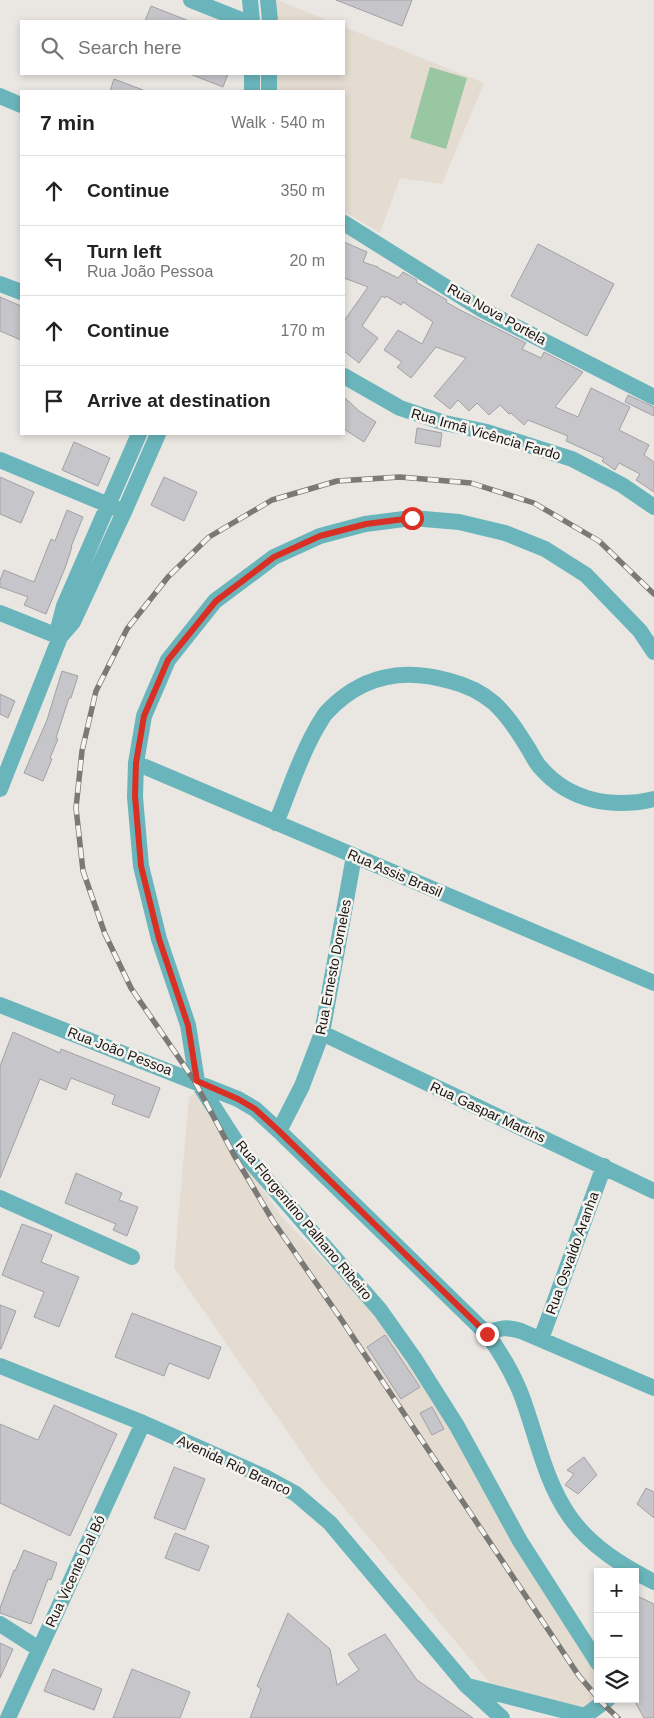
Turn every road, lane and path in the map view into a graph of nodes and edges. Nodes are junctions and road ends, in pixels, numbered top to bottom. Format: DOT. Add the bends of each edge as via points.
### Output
graph roads {
  1 [pos="190,0"];
  2 [pos="250,0"];
  3 [pos="268,0"];
  4 [pos="241,20"];
  5 [pos="252,20"];
  6 [pos="270,20"];
  7 [pos="252,75"];
  8 [pos="270,75"];
  9 [pos="252,90"];
  10 [pos="269,90"];
  11 [pos="0,96"];
  12 [pos="20,105"];
  13 [pos="345,224"];
  14 [pos="0,284"];
  15 [pos="20,292"];
  16 [pos="345,377"];
  17 [pos="654,397"];
  18 [pos="139,435"];
  19 [pos="158,435"];
  20 [pos="0,460"];
  21 [pos="108,505"];
  22 [pos="654,506"];
  23 [pos="124,512"];
  24 [pos="0,613"];
  25 [pos="66,620"];
  26 [pos="60,637"];
  27 [pos="654,652"];
  28 [pos="136,763"];
  29 [pos="0,789"];
  30 [pos="654,799"];
  31 [pos="276,823"];
  32 [pos="354,856"];
  33 [pos="654,983"];
  34 [pos="0,1005"];
  35 [pos="322,1033"];
  36 [pos="197,1081"];
  37 [pos="279,1131"];
  38 [pos="604,1166"];
  39 [pos="654,1191"];
  40 [pos="0,1198"];
  41 [pos="132,1257"];
  42 [pos="487,1334"];
  43 [pos="541,1339"];
  44 [pos="0,1366"];
  45 [pos="654,1388"];
  46 [pos="143,1423"];
  47 [pos="654,1582"];
  48 [pos="0,1624"];
  49 [pos="39,1649"];
  50 [pos="595,1658"];
  51 [pos="466,1685"];
  52 [pos="603,1703"];
  53 [pos="586,1717"];
  54 [pos="8,1718"];
  55 [pos="502,1718"];
  1 -- 4 [label="street"];
  2 -- 5 [label="street"];
  3 -- 6 [label="street"];
  7 -- 9 [label="street"];
  8 -- 10 [label="street"];
  11 -- 12 [label="street"];
  13 -- 17 [label="street, Rua Nova Portela" via="482,309"];
  14 -- 15 [label="street"];
  16 -- 22 [label="street, Rua Irmã Vicência Fardo" via="400,408 572,459"];
  18 -- 21 [label="street"];
  19 -- 23 [label="street"];
  20 -- 21 [label="street"];
  21 -- 23 [label="street"];
  21 -- 25 [label="street"];
  23 -- 25 [label="street"];
  24 -- 26 [label="street"];
  25 -- 26 [label="street"];
  26 -- 29 [label="street"];
  27 -- 28 [label="street, Rua Florgentino Palhano Ribeiro" via="640,631 586,575 545,549 505,533 459,522 412,518 366,524 320,536 274,557 216,601 168,660 144,716"];
  28 -- 31 [label="street, Rua Assis Brasil"];
  28 -- 36 [label="street, Rua Florgentino Palhano Ribeiro" via="135,796 141,866 159,939 188,1025"];
  30 -- 31 [label="street" via="606,803 581,797 560,785 540,767 510,720 493,702 466,685 432,676 408,674 380,678 352,691 325,714 308,743"];
  31 -- 32 [label="street, Rua Assis Brasil"];
  32 -- 33 [label="street, Rua Assis Brasil"];
  32 -- 35 [label="street, Rua Ernesto Dorneles"];
  34 -- 36 [label="street, Rua João Pessoa"];
  35 -- 37 [label="street, Rua Ernesto Dorneles" via="302,1086"];
  35 -- 38 [label="street, Rua Gaspar Martins"];
  36 -- 37 [label="street, Rua João Pessoa" via="255,1109"];
  36 -- 50 [label="street, Rua Florgentino Palhano Ribeiro" via="244,1154 380,1310 414,1358 457,1426 520,1540"];
  37 -- 42 [label="street, Rua João Pessoa"];
  38 -- 39 [label="street, Rua Gaspar Martins"];
  38 -- 43 [label="street, Rua Osvaldo Aranha"];
  40 -- 41 [label="street"];
  42 -- 43 [label="street" via="506,1328"];
  42 -- 47 [label="street, Rua João Pessoa" via="512,1375 551,1484 570,1518 611,1558"];
  43 -- 45 [label="street"];
  44 -- 46 [label="street, Avenida Rio Branco"];
  46 -- 49 [label="street, Rua Vicente Dal Bó"];
  46 -- 51 [label="street, Avenida Rio Branco" via="265,1477 316,1509"];
  48 -- 49 [label="street"];
  49 -- 54 [label="street, Rua Vicente Dal Bó"];
  51 -- 53 [label="street"];
  51 -- 55 [label="street, Avenida Rio Branco"];
  52 -- 53 [label="street"];
}
